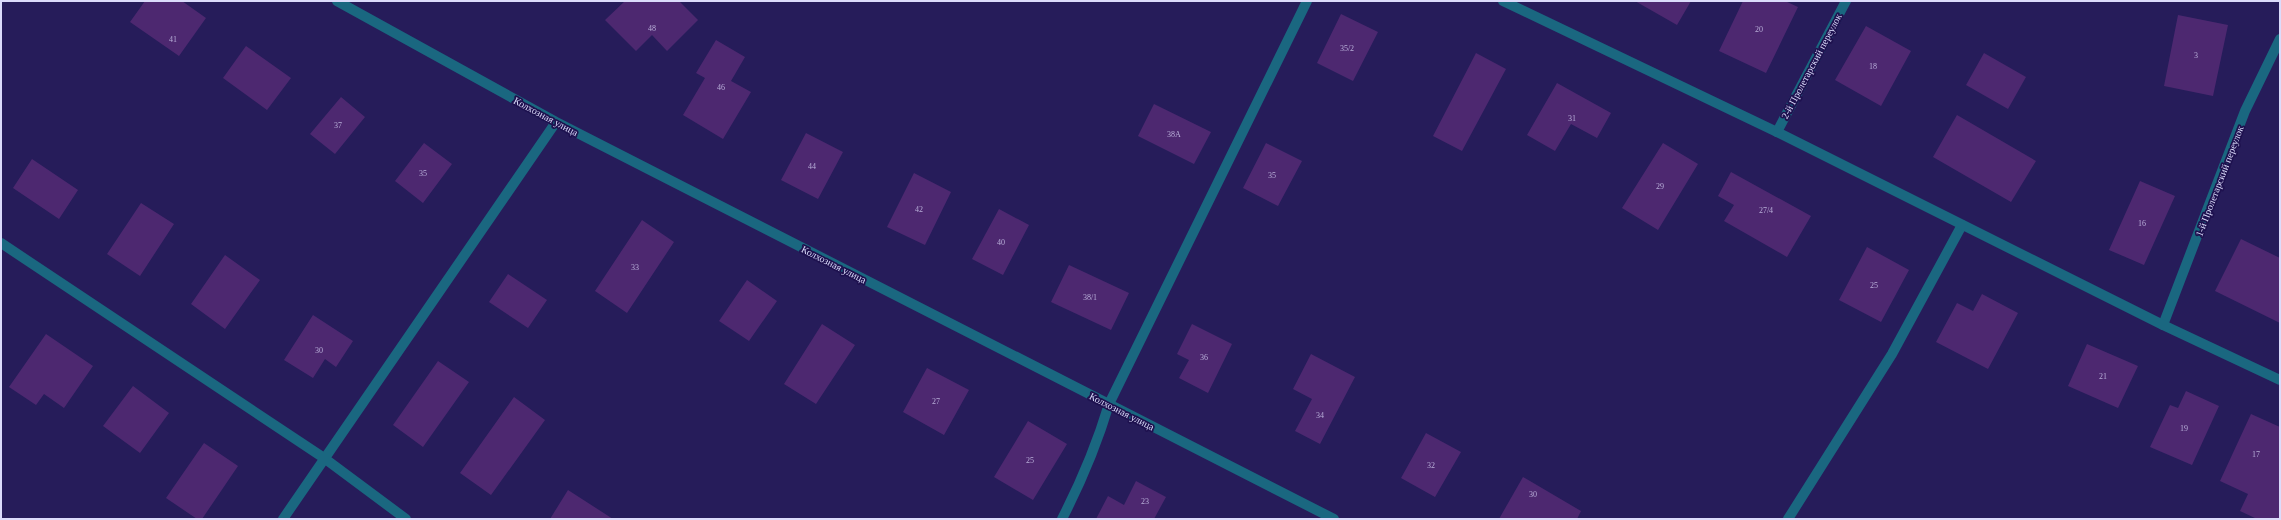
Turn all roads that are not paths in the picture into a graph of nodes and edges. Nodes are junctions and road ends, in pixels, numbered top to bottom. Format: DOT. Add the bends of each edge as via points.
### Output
graph roads {
  1 [pos="337,1"];
  2 [pos="1308,1"];
  3 [pos="1503,1"];
  4 [pos="1846,1"];
  5 [pos="2280,38"];
  6 [pos="556,122"];
  7 [pos="1777,132"];
  8 [pos="1962,225"];
  9 [pos="1,243"];
  10 [pos="2163,325"];
  11 [pos="2280,380"];
  12 [pos="1109,404"];
  13 [pos="324,458"];
  14 [pos="283,519"];
  15 [pos="406,519"];
  16 [pos="1062,519"];
  17 [pos="1334,519"];
  18 [pos="1788,519"];
  1 -- 6 [label="street, Колхозная улица"];
  2 -- 12 [label="street"];
  3 -- 7 [label="street"];
  4 -- 7 [label="street, 2-й Пролетарский переулок"];
  5 -- 10 [label="street, 1-й Пролетарский переулок" via="2245,111"];
  6 -- 12 [label="street, Колхозная улица"];
  6 -- 13 [label="street"];
  7 -- 8 [label="street"];
  8 -- 10 [label="street"];
  8 -- 18 [label="street" via="1892,354"];
  9 -- 13 [label="street"];
  10 -- 11 [label="street"];
  12 -- 16 [label="street" via="1084,474"];
  12 -- 17 [label="street, Колхозная улица"];
  13 -- 14 [label="street"];
  13 -- 15 [label="street"];
}
